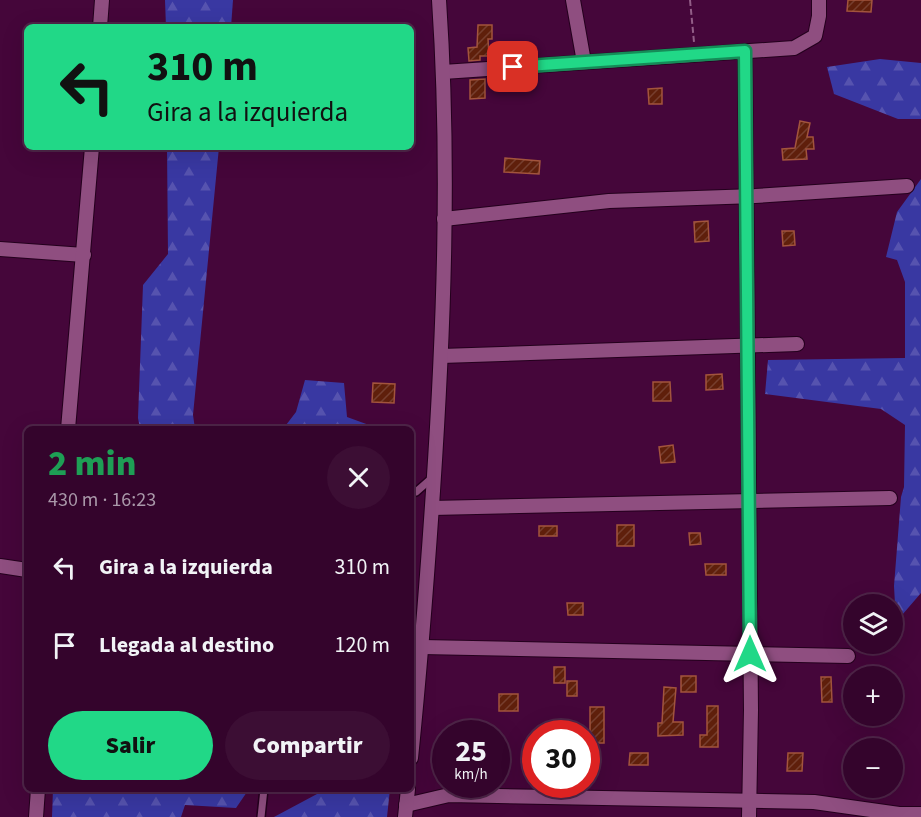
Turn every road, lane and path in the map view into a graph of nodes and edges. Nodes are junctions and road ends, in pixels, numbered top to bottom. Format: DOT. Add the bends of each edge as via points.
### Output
graph roads {
  1 [pos="102,0"];
  2 [pos="439,0"];
  3 [pos="573,0"];
  4 [pos="690,0"];
  5 [pos="819,0"];
  6 [pos="100,24"];
  7 [pos="745,51"];
  8 [pos="695,54"];
  9 [pos="584,62"];
  10 [pos="443,72"];
  11 [pos="92,150"];
  12 [pos="907,186"];
  13 [pos="746,196"];
  14 [pos="444,219"];
  15 [pos="0,249"];
  16 [pos="84,255"];
  17 [pos="747,344"];
  18 [pos="797,344"];
  19 [pos="441,356"];
  20 [pos="68,426"];
  21 [pos="434,477"];
  22 [pos="414,492"];
  23 [pos="890,498"];
  24 [pos="749,500"];
  25 [pos="432,508"];
  26 [pos="0,566"];
  27 [pos="24,570"];
  28 [pos="422,647"];
  29 [pos="750,654"];
  30 [pos="848,656"];
  31 [pos="414,728"];
  32 [pos="38,792"];
  33 [pos="264,792"];
  34 [pos="408,792"];
  35 [pos="749,801"];
  36 [pos="405,811"];
  37 [pos="921,814"];
  38 [pos="36,817"];
  39 [pos="261,817"];
  40 [pos="749,817"];
  1 -- 6 [label="street"];
  2 -- 10 [label="street"];
  3 -- 9 [label="street"];
  4 -- 8 [label="path"];
  5 -- 7 [label="street" via="814,36 794,48"];
  7 -- 8 [label="street"];
  7 -- 13 [label="street"];
  8 -- 9 [label="street"];
  9 -- 10 [label="street"];
  10 -- 14 [label="street"];
  11 -- 16 [label="street"];
  12 -- 13 [label="street"];
  13 -- 14 [label="street" via="609,201"];
  13 -- 17 [label="street"];
  14 -- 19 [label="street"];
  15 -- 16 [label="street"];
  16 -- 20 [label="street"];
  17 -- 18 [label="street"];
  17 -- 19 [label="street"];
  17 -- 24 [label="street"];
  19 -- 21 [label="street"];
  21 -- 22 [label="lane"];
  21 -- 25 [label="street"];
  23 -- 24 [label="street"];
  24 -- 25 [label="street"];
  24 -- 29 [label="street"];
  25 -- 28 [label="street"];
  26 -- 27 [label="street"];
  28 -- 29 [label="street"];
  28 -- 31 [label="street"];
  29 -- 30 [label="street"];
  29 -- 35 [label="street"];
  32 -- 38 [label="street"];
  33 -- 39 [label="lane"];
  34 -- 36 [label="street"];
  35 -- 36 [label="street" via="449,795"];
  35 -- 37 [label="street" via="814,802"];
  35 -- 40 [label="street"];
}
